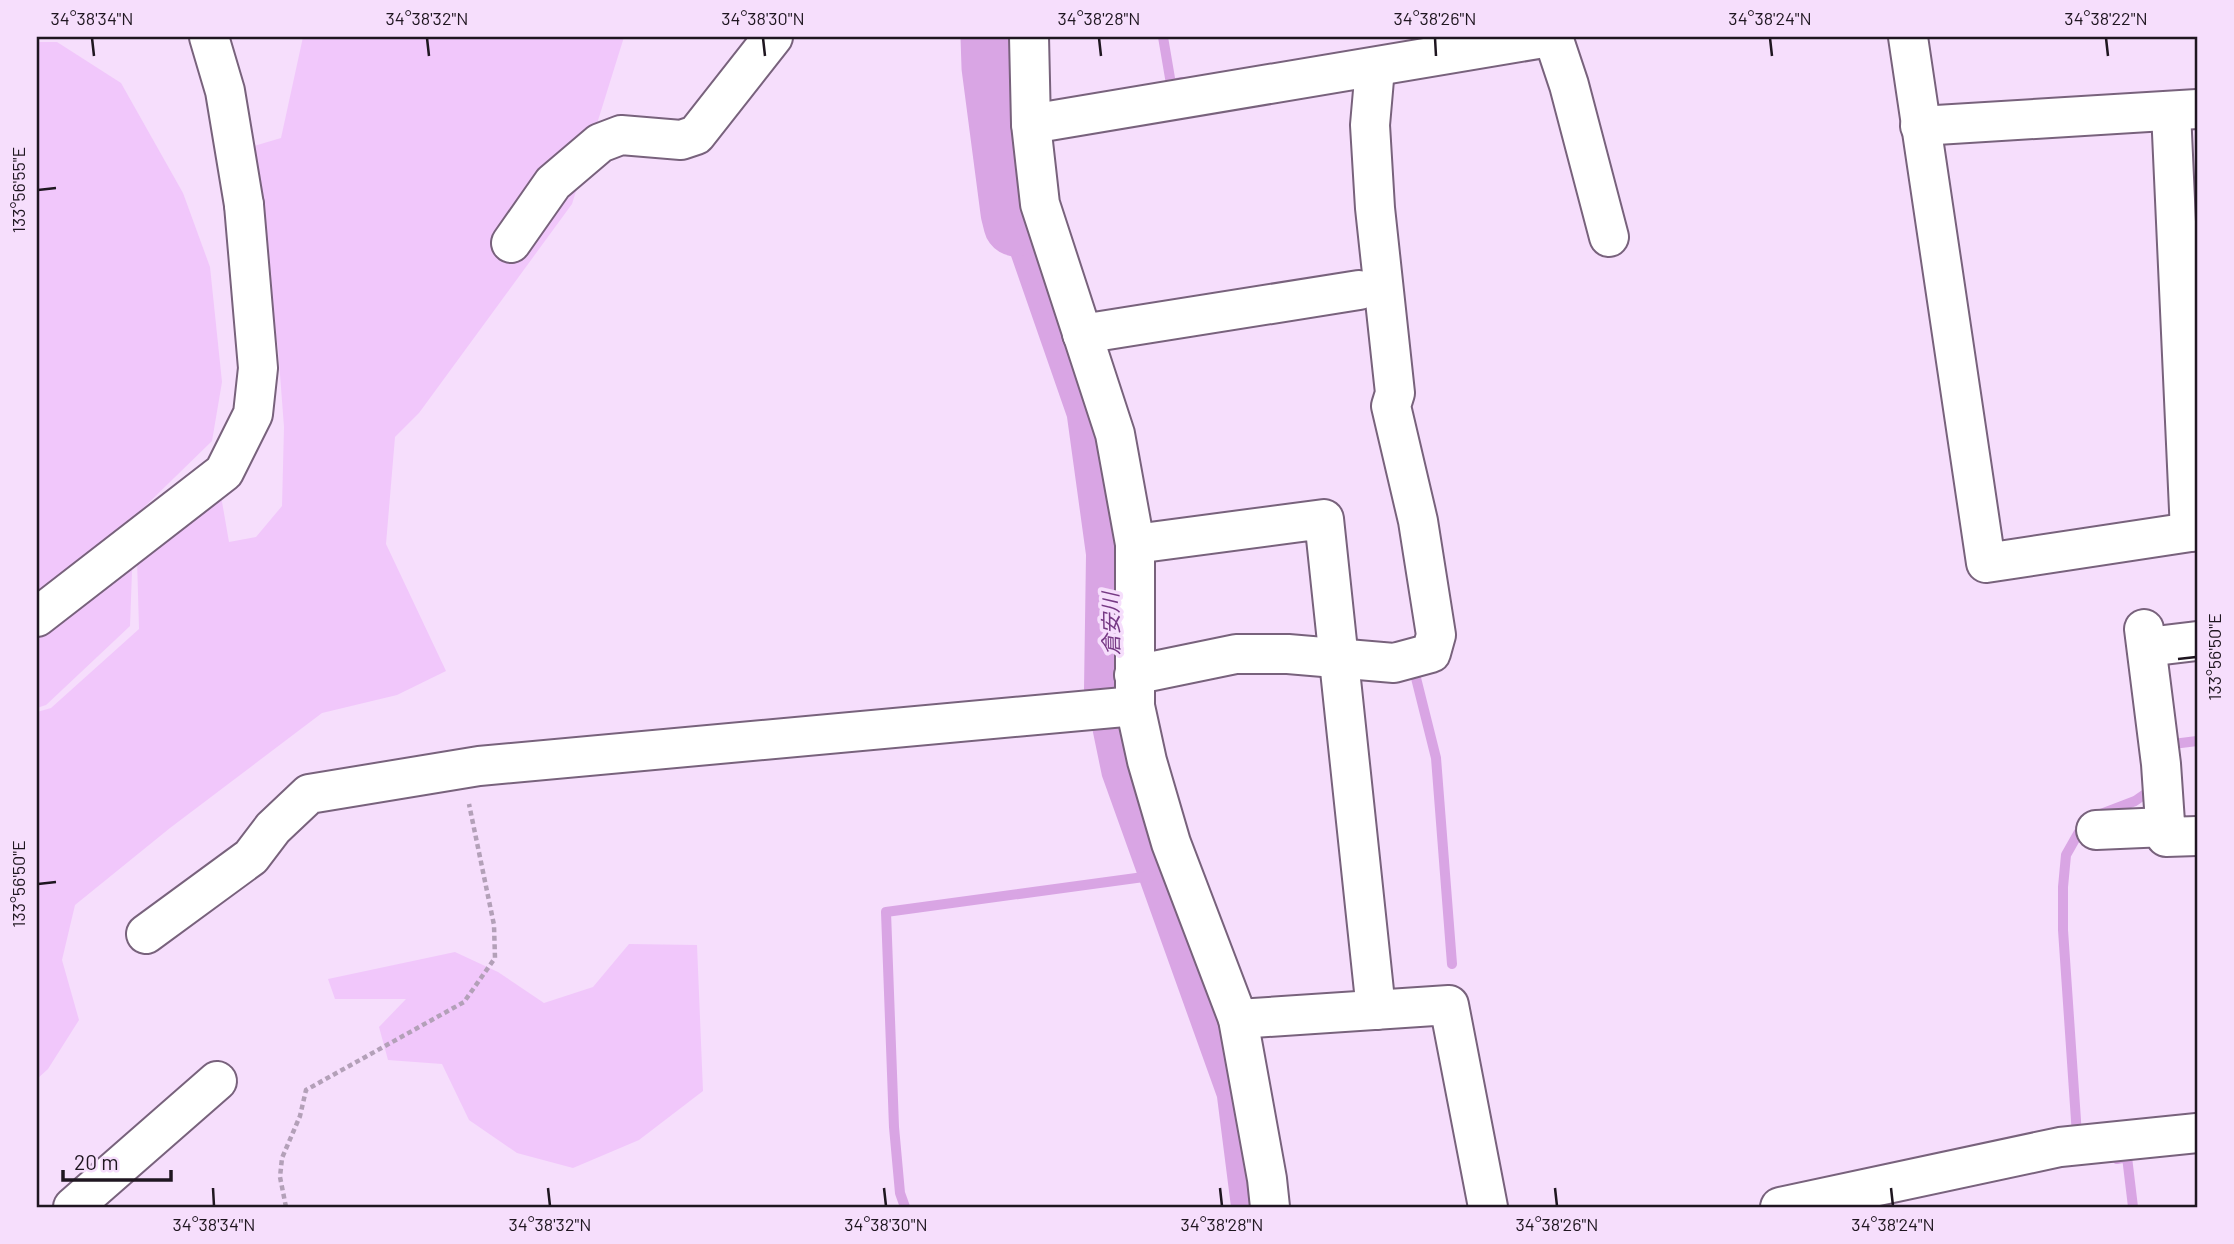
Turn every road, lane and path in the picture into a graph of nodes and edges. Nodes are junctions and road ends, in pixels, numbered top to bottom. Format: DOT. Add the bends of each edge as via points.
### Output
graph roads {
  1 [pos="209,37"];
  2 [pos="773,37"];
  3 [pos="1029,37"];
  4 [pos="1551,37"];
  5 [pos="1908,37"];
  6 [pos="1368,68"];
  7 [pos="2184,110"];
  8 [pos="1031,124"];
  9 [pos="1920,126"];
  10 [pos="1609,237"];
  11 [pos="511,243"];
  12 [pos="1359,290"];
  13 [pos="1082,334"];
  14 [pos="2193,531"];
  15 [pos="1135,544"];
  16 [pos="37,617"];
  17 [pos="2197,641"];
  18 [pos="1337,658"];
  19 [pos="1131,696"];
  20 [pos="462,769"];
  21 [pos="2096,830"];
  22 [pos="2181,831"];
  23 [pos="146,934"];
  24 [pos="1376,1010"];
  25 [pos="1238,1019"];
  26 [pos="217,1080"];
  27 [pos="2197,1133"];
  28 [pos="73,1207"];
  29 [pos="286,1207"];
  30 [pos="1270,1207"];
  31 [pos="1488,1207"];
  32 [pos="1780,1207"];
  1 -- 16 [label="street" via="225,91 244,205 258,368 253,414 224,472"];
  2 -- 11 [label="street" via="696,135 681,140 621,135 600,143 553,183"];
  3 -- 8 [label="street"];
  4 -- 6 [label="street"];
  4 -- 10 [label="street" via="1569,85"];
  5 -- 9 [label="street"];
  6 -- 8 [label="street"];
  6 -- 18 [label="street" via="1375,208 1395,393 1391,406 1418,521 1436,635 1431,653 1413,659 1394,663"];
  7 -- 9 [label="street"];
  7 -- 14 [label="street"];
  8 -- 13 [label="street" via="1040,204"];
  9 -- 14 [label="street" via="1986,564"];
  12 -- 13 [label="street"];
  13 -- 15 [label="street" via="1115,434"];
  15 -- 18 [label="street" via="1324,519"];
  15 -- 19 [label="street"];
  17 -- 22 [label="street" via="2145,638 2161,759"];
  18 -- 19 [label="street" via="1236,654"];
  18 -- 24 [label="street"];
  19 -- 20 [label="street" via="1086,710"];
  19 -- 25 [label="street" via="1171,844"];
  20 -- 23 [label="street" via="309,794 251,857"];
  20 -- 29 [label="path" via="494,925 495,958 464,1002 306,1090 282,1158 280,1177"];
  21 -- 22 [label="street"];
  24 -- 25 [label="street"];
  24 -- 31 [label="street" via="1449,1005"];
  25 -- 30 [label="street"];
  26 -- 28 [label="street"];
  27 -- 32 [label="street" via="2060,1147"];
}
